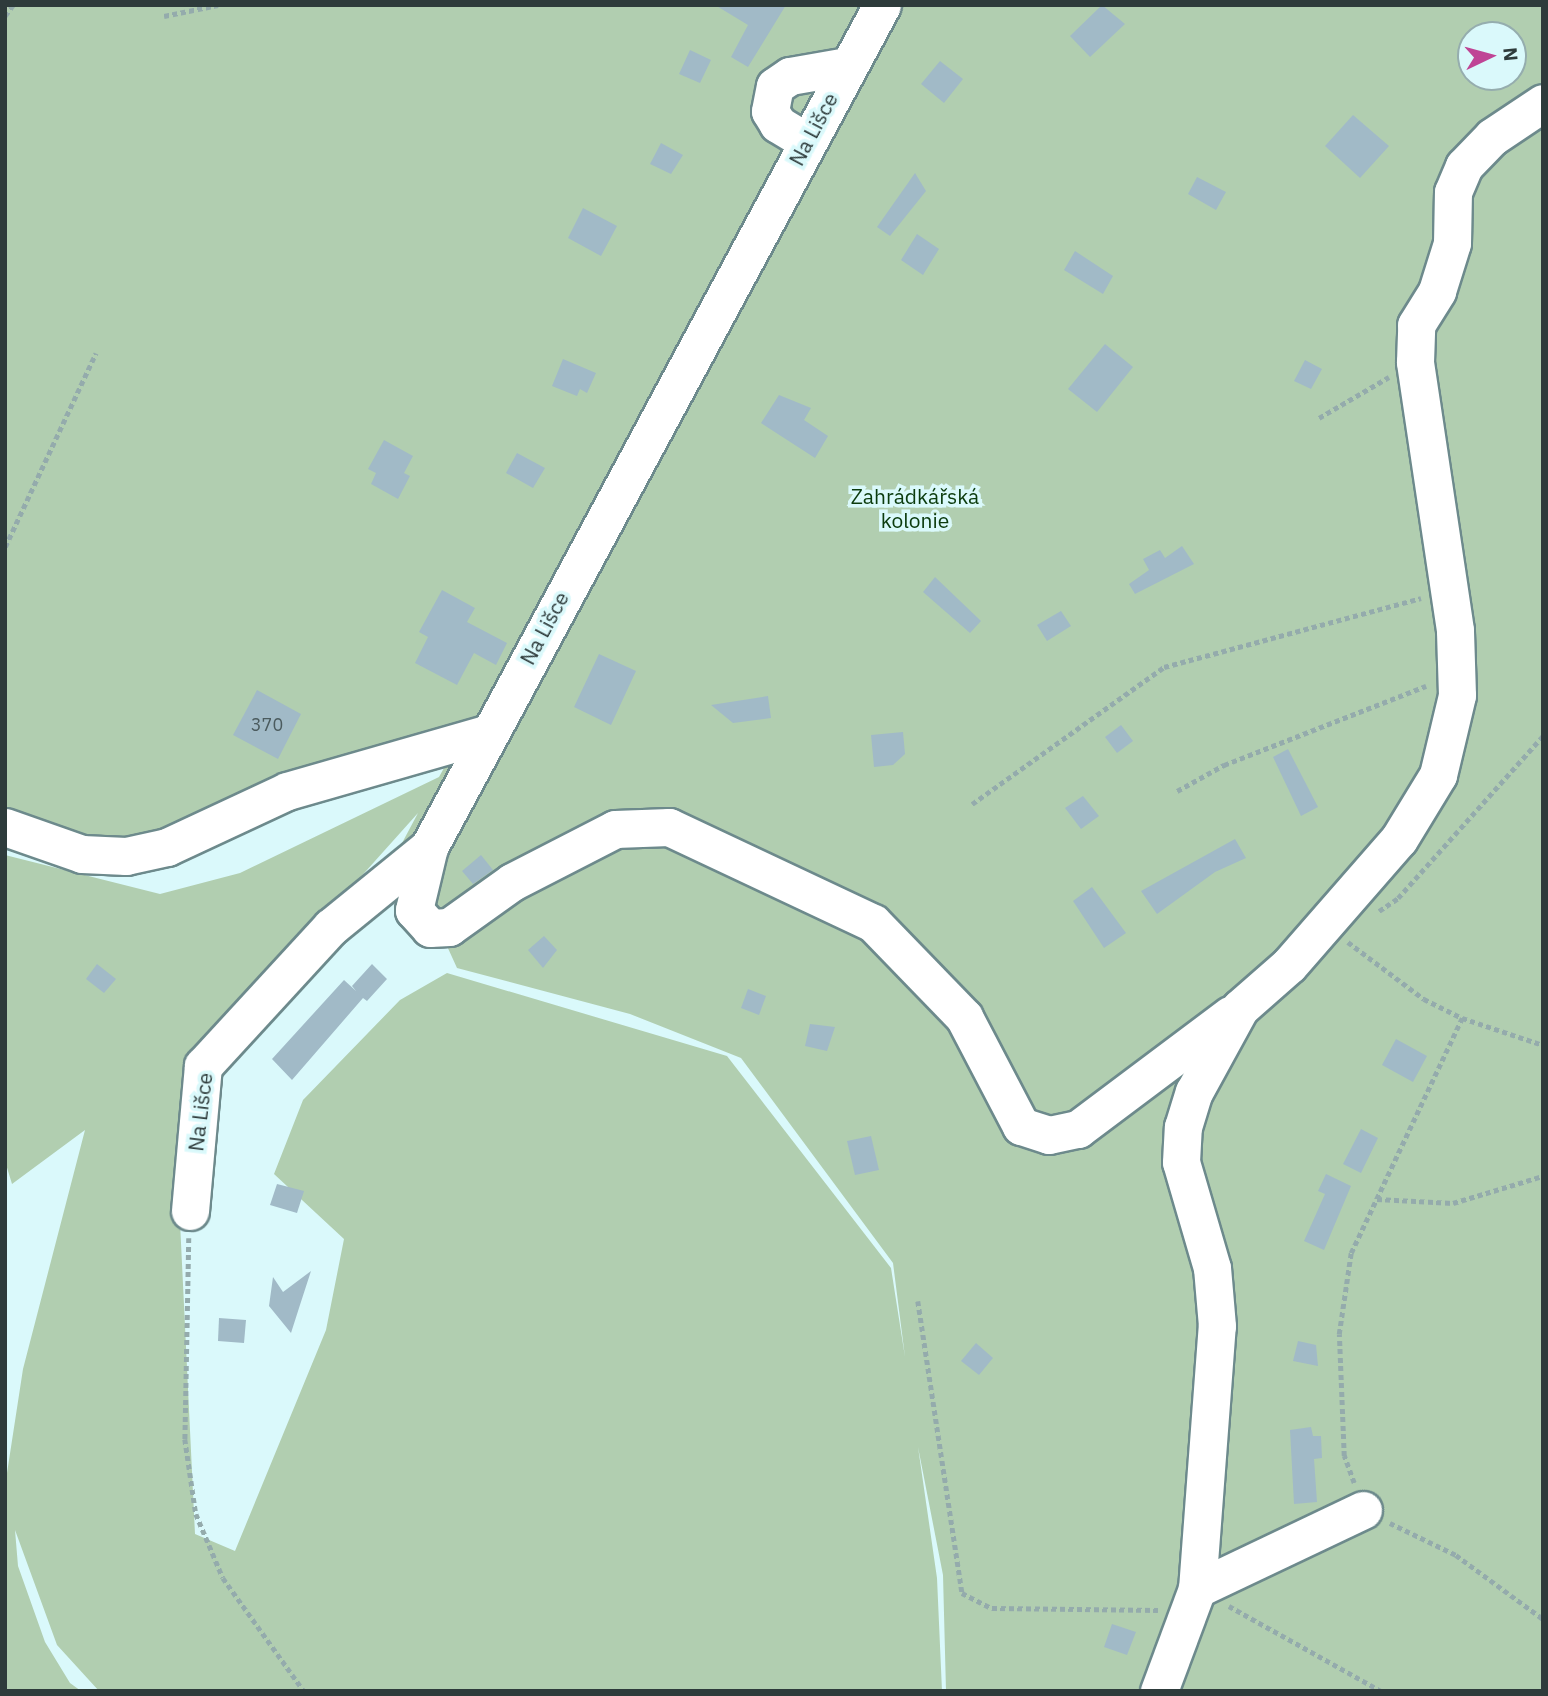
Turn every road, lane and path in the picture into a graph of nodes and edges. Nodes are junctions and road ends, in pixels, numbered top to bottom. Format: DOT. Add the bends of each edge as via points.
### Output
graph roads {
  1 [pos="13,5"];
  2 [pos="219,5"];
  3 [pos="882,5"];
  4 [pos="5,16"];
  5 [pos="164,16"];
  6 [pos="847,66"];
  7 [pos="1543,103"];
  8 [pos="806,141"];
  9 [pos="96,353"];
  10 [pos="1410,364"];
  11 [pos="1319,418"];
  12 [pos="5,547"];
  13 [pos="1440,594"];
  14 [pos="1446,679"];
  15 [pos="486,734"];
  16 [pos="1543,736"];
  17 [pos="1177,791"];
  18 [pos="972,804"];
  19 [pos="5,827"];
  20 [pos="429,847"];
  21 [pos="1375,914"];
  22 [pos="1325,925"];
  23 [pos="1240,1009"];
  24 [pos="1462,1018"];
  25 [pos="1543,1045"];
  26 [pos="1543,1177"];
  27 [pos="1377,1199"];
  28 [pos="190,1211"];
  29 [pos="918,1301"];
  30 [pos="1363,1510"];
  31 [pos="1192,1599"];
  32 [pos="1543,1619"];
  33 [pos="304,1691"];
  34 [pos="1159,1691"];
  35 [pos="1381,1691"];
  1 -- 4 [label="path"];
  2 -- 5 [label="path"];
  3 -- 6 [label="lane, Na Lišce"];
  6 -- 8 [label="lane, Na Lišce"];
  6 -- 8 [label="lane" via="790,76 775,86 770,111 788,132"];
  7 -- 10 [label="lane" via="1492,137 1464,166 1453,192 1452,243 1437,291 1416,325"];
  8 -- 15 [label="lane, Na Lišce"];
  9 -- 12 [label="path"];
  10 -- 11 [label="path"];
  10 -- 13 [label="lane"];
  13 -- 14 [label="lane"];
  13 -- 18 [label="path" via="1164,667"];
  14 -- 17 [label="path" via="1224,765"];
  14 -- 22 [label="lane" via="1457,695 1438,775 1399,839"];
  15 -- 19 [label="lane" via="287,790 167,847 126,856 82,854"];
  15 -- 20 [label="lane, Na Lišce"];
  16 -- 21 [label="path" via="1398,898"];
  20 -- 23 [label="lane" via="414,910 430,928 449,927 512,882 615,829 669,827 873,923 964,1017 1021,1126 1049,1135 1078,1129"];
  20 -- 28 [label="lane, Na Lišce" via="331,927 203,1066"];
  22 -- 23 [label="lane"];
  22 -- 24 [label="path" via="1424,999"];
  23 -- 31 [label="lane" via="1194,1092 1183,1127 1181,1162 1212,1268 1217,1326"];
  24 -- 25 [label="path"];
  24 -- 27 [label="path"];
  26 -- 27 [label="path" via="1453,1203"];
  27 -- 30 [label="path" via="1351,1253 1339,1334 1344,1456"];
  28 -- 33 [label="path" via="185,1439 196,1514 223,1578"];
  29 -- 31 [label="path" via="962,1593 992,1608"];
  30 -- 31 [label="lane"];
  30 -- 32 [label="path" via="1456,1555"];
  31 -- 34 [label="lane"];
  31 -- 35 [label="path"];
}
